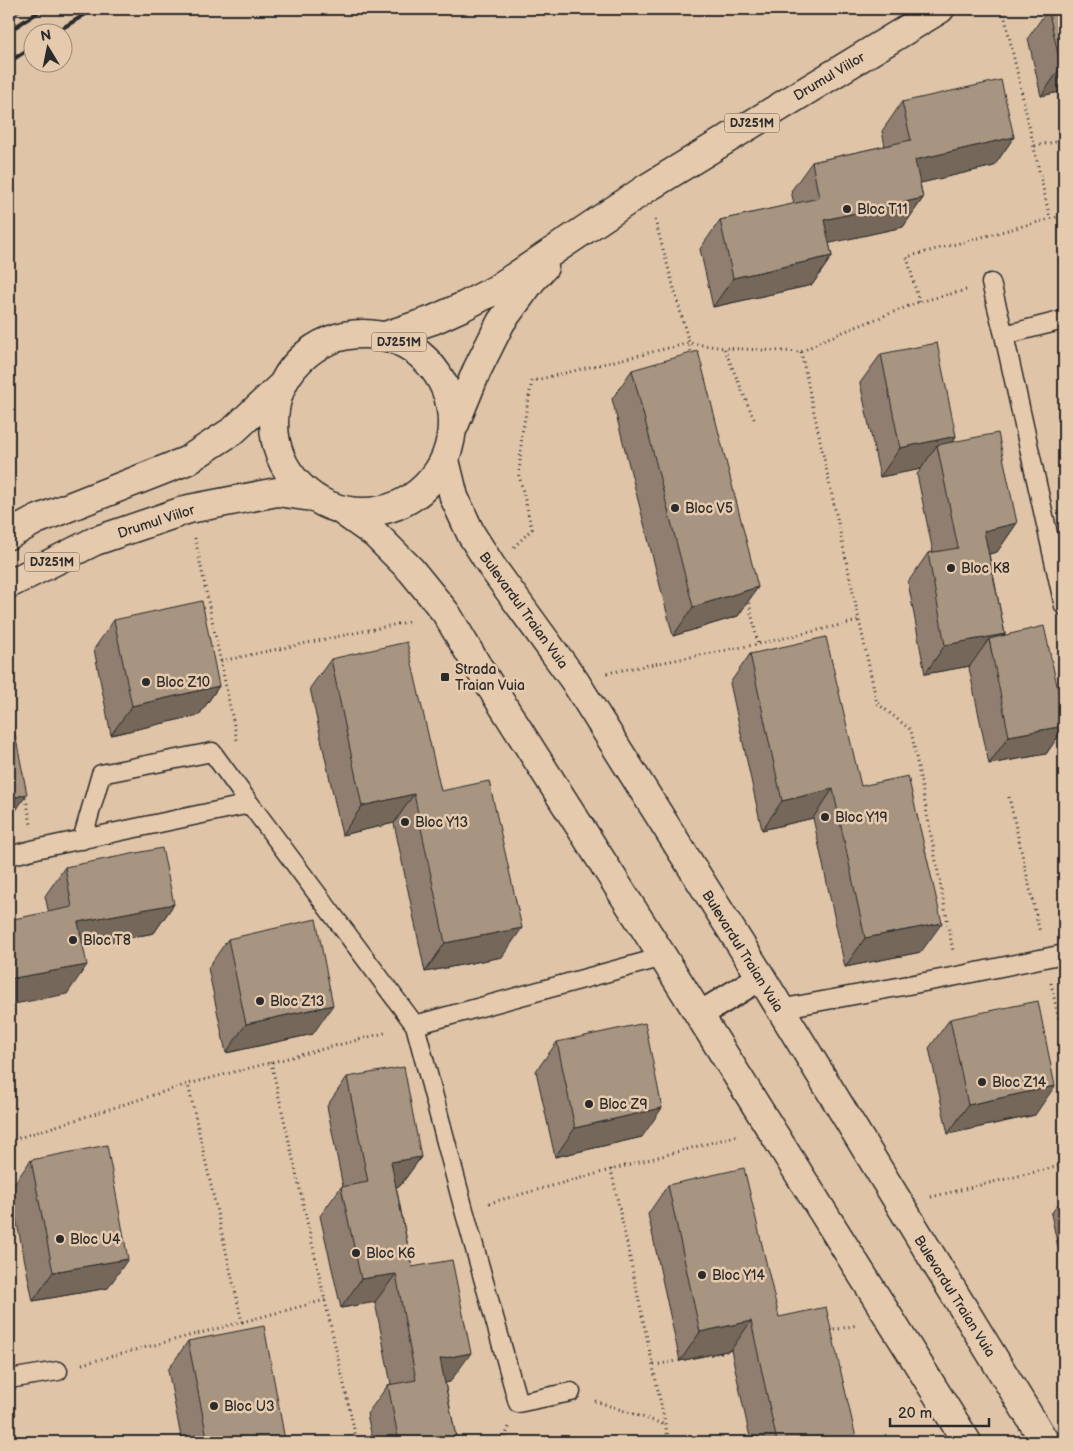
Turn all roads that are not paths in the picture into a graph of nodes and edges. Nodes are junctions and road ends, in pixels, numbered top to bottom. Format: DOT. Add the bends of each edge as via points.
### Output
graph roads {
  1 [pos="940,9"];
  2 [pos="568,242"];
  3 [pos="991,283"];
  4 [pos="1064,320"];
  5 [pos="1004,335"];
  6 [pos="385,336"];
  7 [pos="281,386"];
  8 [pos="453,430"];
  9 [pos="445,460"];
  10 [pos="312,497"];
  11 [pos="341,510"];
  12 [pos="9,535"];
  13 [pos="9,584"];
  14 [pos="1064,606"];
  15 [pos="250,804"];
  16 [pos="82,840"];
  17 [pos="9,856"];
  18 [pos="1064,954"];
  19 [pos="663,957"];
  20 [pos="761,977"];
  21 [pos="779,1009"];
  22 [pos="699,1015"];
  23 [pos="416,1025"];
  24 [pos="58,1371"];
  25 [pos="9,1379"];
  26 [pos="571,1392"];
  27 [pos="967,1442"];
  28 [pos="1045,1442"];
  1 -- 2 [label="main road, Drumul Viilor / DJ251M" via="646,188"];
  2 -- 6 [label="main road, Drumul Viilor / DJ251M" via="495,290 464,306"];
  2 -- 8 [label="main road, Drumul Viilor / DJ251M" via="532,280 501,322"];
  3 -- 5 [label="lane"];
  4 -- 5 [label="lane"];
  5 -- 14 [label="lane"];
  6 -- 7 [label="main road, DJ251M" via="354,334 324,342 298,360"];
  6 -- 8 [label="main road, DJ251M" via="414,348 436,371 450,399"];
  7 -- 10 [label="main road, DJ251M" via="273,416 276,448 290,476"];
  7 -- 12 [label="main road, DJ251M" via="234,430 186,461 36,520"];
  8 -- 9 [label="main road, DJ251M"];
  9 -- 11 [label="main road, DJ251M" via="427,486 402,504 372,512"];
  9 -- 20 [label="main road, Bulevardul Traian Vuia" via="454,497 471,534 574,680"];
  10 -- 11 [label="main road, DJ251M"];
  10 -- 13 [label="main road, Drumul Viilor / DJ251M" via="277,492 189,508 95,540"];
  11 -- 19 [label="main road" via="375,534 411,570 446,613"];
  15 -- 16 [label="lane"];
  15 -- 16 [label="lane" via="212,752 101,774"];
  15 -- 23 [label="lane"];
  16 -- 17 [label="lane"];
  18 -- 21 [label="lane"];
  19 -- 22 [label="main road"];
  19 -- 23 [label="lane"];
  20 -- 21 [label="main road, Bulevardul Traian Vuia"];
  20 -- 22 [label="street"];
  21 -- 28 [label="main road, Bulevardul Traian Vuia"];
  22 -- 27 [label="main road"];
  23 -- 26 [label="lane" via="518,1403"];
  24 -- 25 [label="lane"];
}
